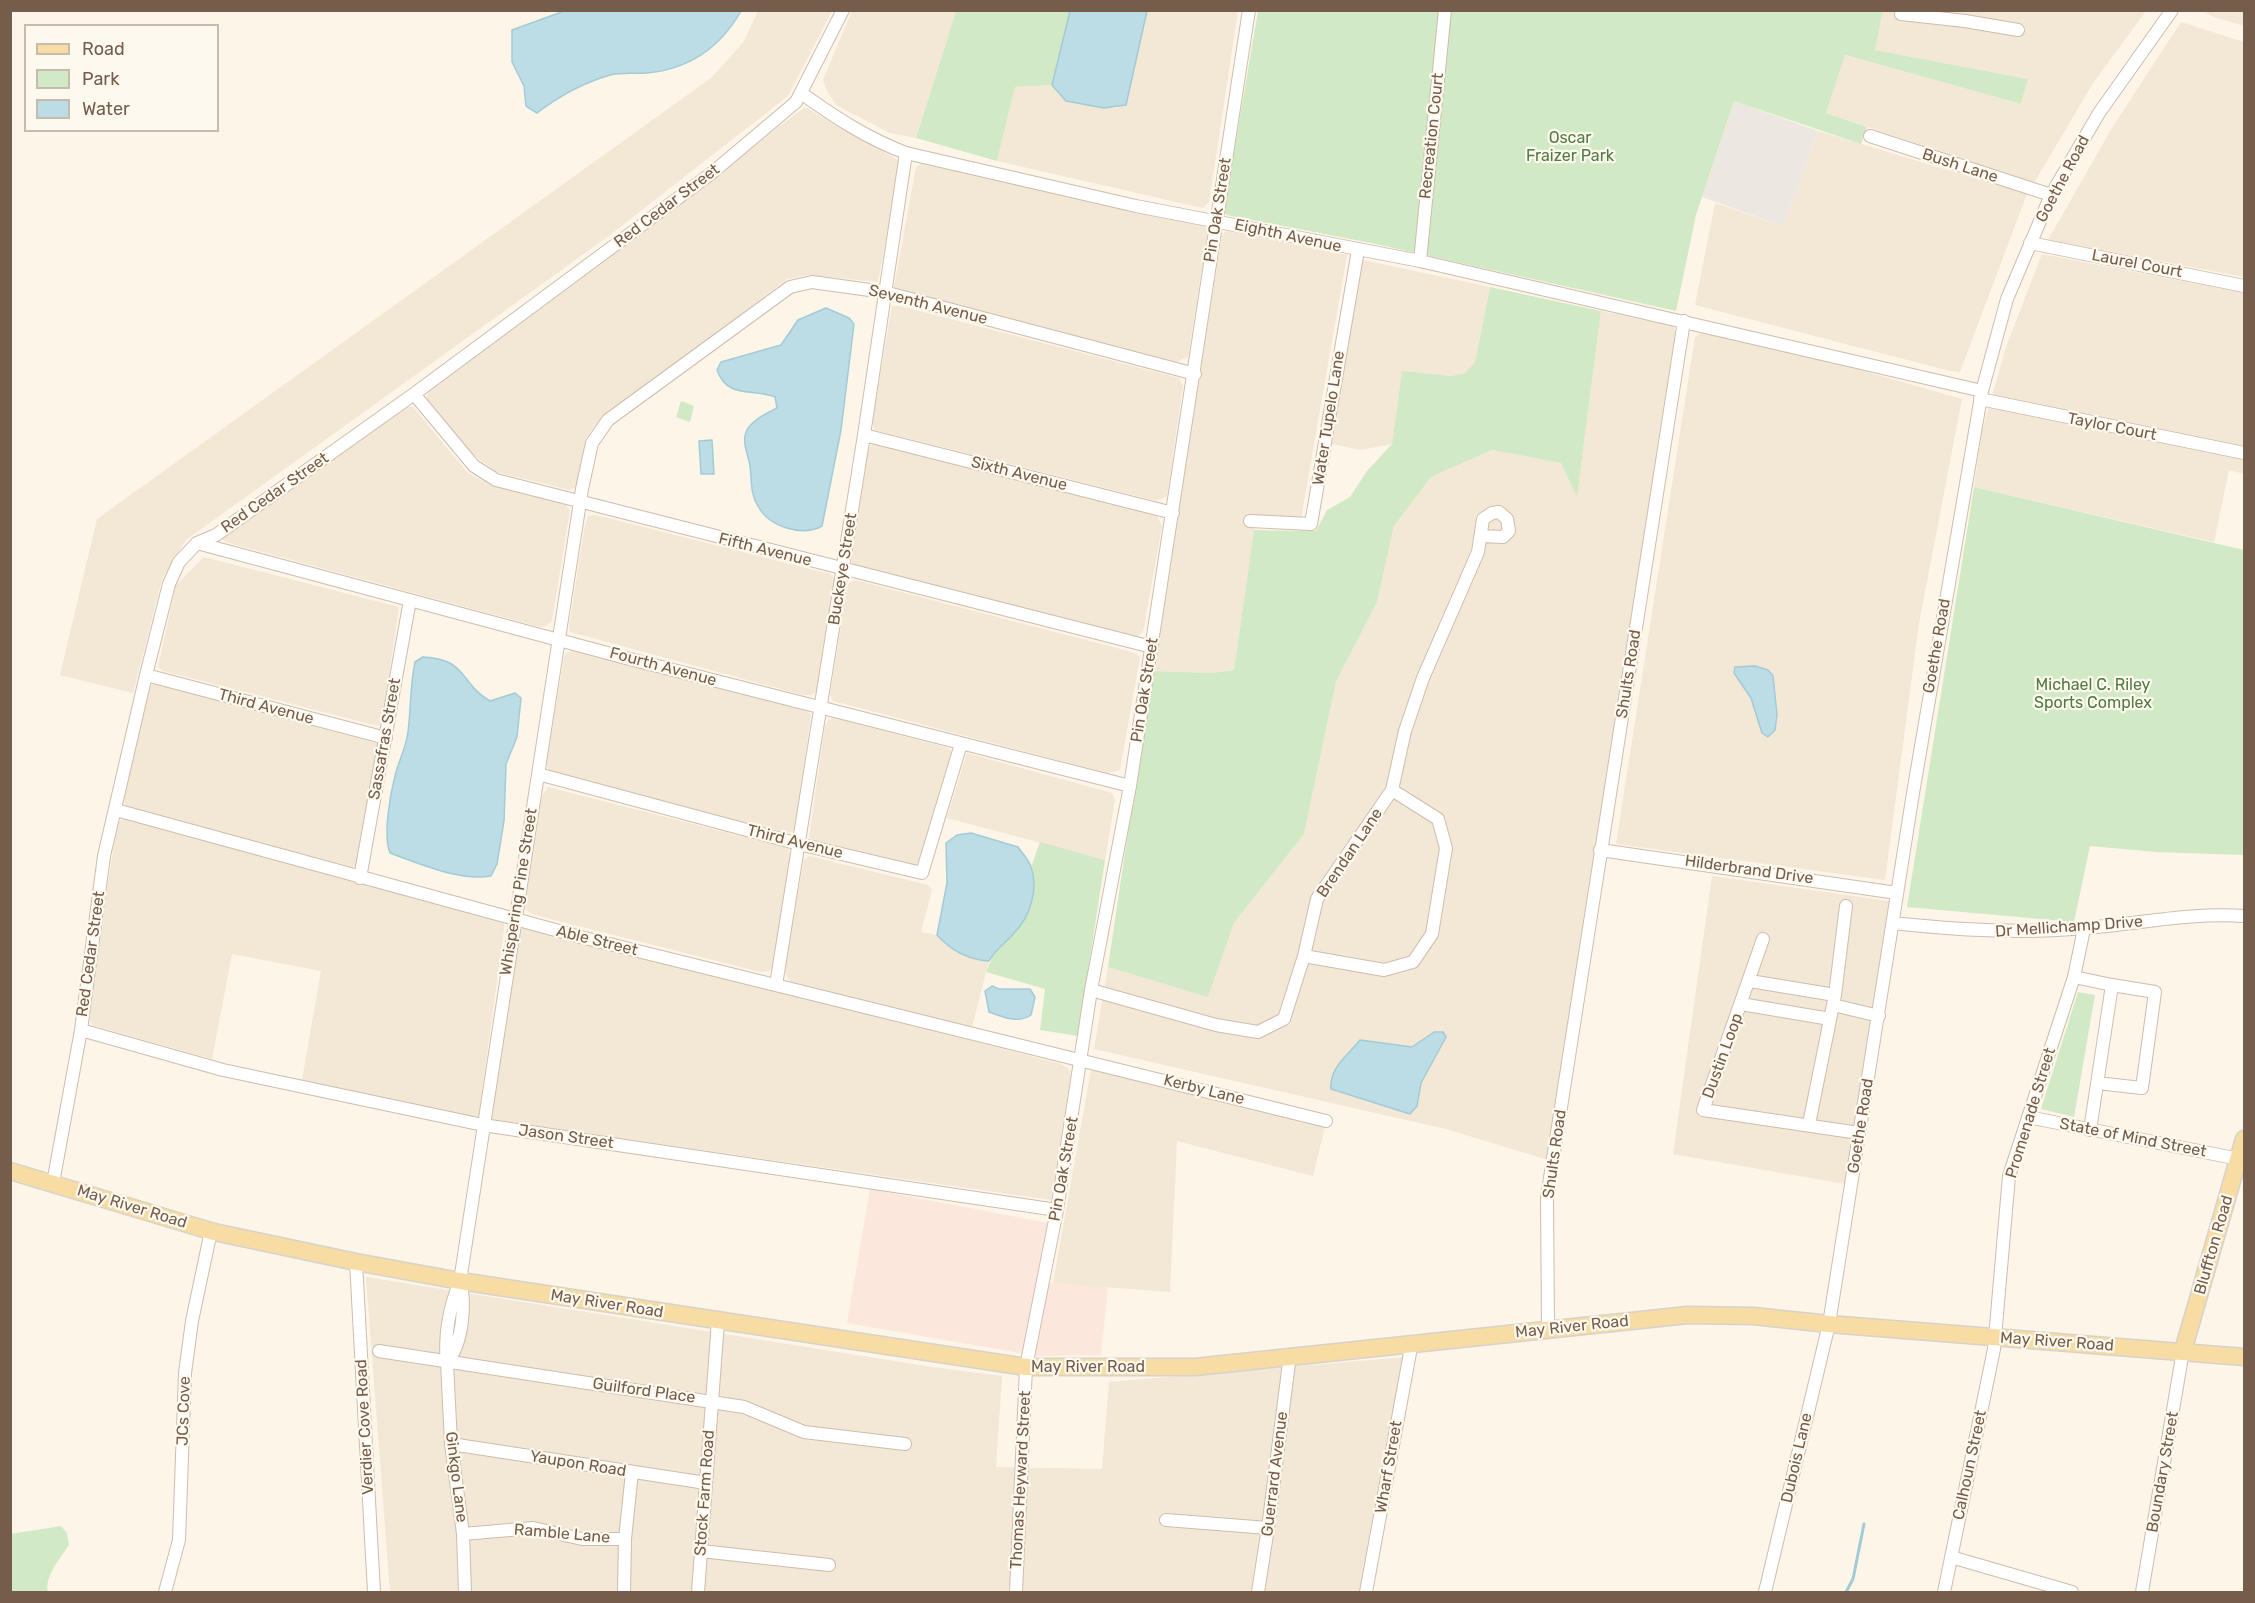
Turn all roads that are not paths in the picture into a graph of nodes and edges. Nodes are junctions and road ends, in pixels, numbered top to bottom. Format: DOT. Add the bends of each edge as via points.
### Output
graph roads {
  1 [pos="843,10"];
  2 [pos="1249,10"];
  3 [pos="1445,10"];
  4 [pos="2172,10"];
  5 [pos="1901,14"];
  6 [pos="1966,16"];
  7 [pos="2019,30"];
  8 [pos="801,93"];
  9 [pos="1870,136"];
  10 [pos="906,153"];
  11 [pos="2051,195"];
  12 [pos="1216,221"];
  13 [pos="2030,243"];
  14 [pos="1358,250"];
  15 [pos="1420,261"];
  16 [pos="2244,286"];
  17 [pos="884,292"];
  18 [pos="1684,321"];
  19 [pos="1195,374"];
  20 [pos="414,394"];
  21 [pos="1981,395"];
  22 [pos="864,435"];
  23 [pos="2244,453"];
  24 [pos="581,504"];
  25 [pos="1173,513"];
  26 [pos="1250,521"];
  27 [pos="1481,536"];
  28 [pos="196,543"];
  29 [pos="843,570"];
  30 [pos="410,600"];
  31 [pos="559,640"];
  32 [pos="1152,647"];
  33 [pos="146,675"];
  34 [pos="821,708"];
  35 [pos="386,738"];
  36 [pos="961,744"];
  37 [pos="538,774"];
  38 [pos="1130,786"];
  39 [pos="1392,790"];
  40 [pos="116,810"];
  41 [pos="799,844"];
  42 [pos="1600,850"];
  43 [pos="360,878"];
  44 [pos="1897,893"];
  45 [pos="1846,906"];
  46 [pos="2244,916"];
  47 [pos="514,920"];
  48 [pos="1893,923"];
  49 [pos="2084,928"];
  50 [pos="1762,939"];
  51 [pos="1305,956"];
  52 [pos="2074,977"];
  53 [pos="1750,981"];
  54 [pos="776,985"];
  55 [pos="2112,985"];
  56 [pos="1091,990"];
  57 [pos="1834,1000"];
  58 [pos="1741,1004"];
  59 [pos="1880,1016"];
  60 [pos="1830,1019"];
  61 [pos="81,1030"];
  62 [pos="1082,1060"];
  63 [pos="2097,1083"];
  64 [pos="2028,1117"];
  65 [pos="1326,1121"];
  66 [pos="1809,1124"];
  67 [pos="483,1125"];
  68 [pos="2090,1130"];
  69 [pos="1859,1133"];
  70 [pos="2244,1139"];
  71 [pos="2239,1159"];
  72 [pos="10,1171"];
  73 [pos="53,1183"];
  74 [pos="1057,1210"];
  75 [pos="211,1231"];
  76 [pos="356,1262"];
  77 [pos="460,1281"];
  78 [pos="718,1321"];
  79 [pos="1829,1324"];
  80 [pos="1548,1330"];
  81 [pos="1995,1338"];
  82 [pos="1412,1342"];
  83 [pos="379,1351"];
  84 [pos="2183,1351"];
  85 [pos="1290,1355"];
  86 [pos="2244,1357"];
  87 [pos="447,1362"];
  88 [pos="1026,1367"];
  89 [pos="712,1402"];
  90 [pos="451,1444"];
  91 [pos="905,1444"];
  92 [pos="632,1472"];
  93 [pos="706,1483"];
  94 [pos="1166,1520"];
  95 [pos="1269,1528"];
  96 [pos="464,1534"];
  97 [pos="625,1539"];
  98 [pos="701,1551"];
  99 [pos="1951,1557"];
  100 [pos="829,1565"];
  101 [pos="165,1593"];
  102 [pos="374,1593"];
  103 [pos="465,1593"];
  104 [pos="624,1593"];
  105 [pos="698,1593"];
  106 [pos="1016,1593"];
  107 [pos="1258,1593"];
  108 [pos="1366,1593"];
  109 [pos="1765,1593"];
  110 [pos="1944,1593"];
  111 [pos="2072,1593"];
  112 [pos="2142,1593"];
  1 -- 8 [label="street, Red Cedar Street"];
  2 -- 12 [label="street, Pin Oak Street"];
  3 -- 15 [label="street, Recreation Court"];
  4 -- 11 [label="street, Goethe Road" via="2099,113"];
  5 -- 6 [label="street"];
  6 -- 7 [label="street"];
  8 -- 10 [label="street, Eighth Avenue" via="850,128"];
  8 -- 20 [label="street, Red Cedar Street" via="796,102 713,172"];
  9 -- 11 [label="street, Bush Lane"];
  10 -- 12 [label="street, Eighth Avenue"];
  10 -- 17 [label="street, Buckeye Street"];
  11 -- 13 [label="street, Goethe Road"];
  12 -- 14 [label="street, Eighth Avenue"];
  12 -- 19 [label="street, Pin Oak Street"];
  13 -- 16 [label="street, Laurel Court"];
  13 -- 21 [label="street, Goethe Road" via="2007,298"];
  14 -- 15 [label="street, Eighth Avenue"];
  14 -- 26 [label="street, Water Tupelo Lane" via="1311,524"];
  15 -- 18 [label="street, Eighth Avenue"];
  17 -- 19 [label="street, Seventh Avenue"];
  17 -- 22 [label="street, Buckeye Street"];
  17 -- 24 [label="street, Seventh Avenue" via="812,282 790,287 608,420 592,443"];
  18 -- 21 [label="street"];
  18 -- 42 [label="street, Shults Road"];
  19 -- 25 [label="street, Pin Oak Street"];
  20 -- 24 [label="street, Fifth Avenue" via="474,466 496,480"];
  20 -- 28 [label="street, Red Cedar Street" via="216,535"];
  21 -- 23 [label="street, Taylor Court"];
  21 -- 44 [label="street, Goethe Road"];
  22 -- 25 [label="street, Sixth Avenue"];
  22 -- 29 [label="street, Buckeye Street"];
  24 -- 29 [label="street, Fifth Avenue"];
  24 -- 31 [label="street, Whispering Pine Street"];
  25 -- 32 [label="street, Pin Oak Street"];
  27 -- 39 [label="street, Brendan Lane" via="1478,552 1423,678 1405,731"];
  28 -- 30 [label="street, Fourth Avenue"];
  28 -- 33 [label="street, Red Cedar Street" via="179,562 169,585"];
  29 -- 32 [label="street, Fifth Avenue"];
  29 -- 34 [label="street, Buckeye Street"];
  30 -- 31 [label="street, Fourth Avenue"];
  30 -- 35 [label="street, Sassafras Street"];
  31 -- 34 [label="street, Fourth Avenue"];
  31 -- 37 [label="street, Whispering Pine Street"];
  32 -- 38 [label="street, Pin Oak Street"];
  33 -- 35 [label="street, Third Avenue"];
  33 -- 40 [label="street, Red Cedar Street"];
  34 -- 36 [label="street, Fourth Avenue"];
  34 -- 41 [label="street, Buckeye Street"];
  35 -- 43 [label="street, Sassafras Street"];
  36 -- 38 [label="street, Fourth Avenue"];
  36 -- 41 [label="street, Third Avenue" via="922,873"];
  37 -- 41 [label="street, Third Avenue"];
  37 -- 47 [label="street, Whispering Pine Street"];
  38 -- 56 [label="street, Pin Oak Street"];
  39 -- 51 [label="street, Brendan Lane" via="1317,899"];
  39 -- 51 [label="street" via="1438,819 1446,848 1431,934 1413,962 1384,970"];
  40 -- 43 [label="street, Able Street"];
  40 -- 61 [label="street, Red Cedar Street" via="104,856"];
  41 -- 54 [label="street, Buckeye Street"];
  42 -- 44 [label="street, Hilderbrand Drive"];
  42 -- 80 [label="street, Shults Road" via="1547,1197"];
  43 -- 47 [label="street, Able Street"];
  44 -- 48 [label="street, Goethe Road"];
  45 -- 57 [label="street"];
  46 -- 49 [label="street, Dr Mellichamp Drive" via="2210,915"];
  47 -- 54 [label="street, Able Street"];
  47 -- 67 [label="street, Whispering Pine Street"];
  48 -- 49 [label="street, Dr Mellichamp Drive" via="1990,932"];
  48 -- 59 [label="street, Goethe Road"];
  49 -- 52 [label="street, Promenade Street"];
  50 -- 53 [label="street, Dustin Loop"];
  51 -- 56 [label="street, Brendan Lane" via="1284,1019 1258,1032 1216,1025"];
  52 -- 55 [label="street"];
  52 -- 64 [label="street, Promenade Street"];
  53 -- 57 [label="street"];
  53 -- 58 [label="street, Dustin Loop"];
  54 -- 62 [label="street, Able Street"];
  55 -- 63 [label="street"];
  55 -- 63 [label="street" via="2155,992 2142,1088"];
  56 -- 62 [label="street, Pin Oak Street"];
  57 -- 59 [label="street"];
  57 -- 60 [label="street"];
  58 -- 60 [label="street, Dustin Loop"];
  58 -- 66 [label="street, Dustin Loop" via="1704,1110"];
  59 -- 69 [label="street, Goethe Road"];
  60 -- 66 [label="street"];
  61 -- 67 [label="street, Jason Street" via="223,1070"];
  61 -- 73 [label="street, Red Cedar Street"];
  62 -- 65 [label="street, Kerby Lane"];
  62 -- 74 [label="street, Pin Oak Street"];
  63 -- 68 [label="street"];
  64 -- 68 [label="street, State of Mind Street"];
  64 -- 81 [label="street, Promenade Street" via="2009,1176"];
  66 -- 69 [label="street, Dustin Loop"];
  67 -- 74 [label="street, Jason Street"];
  67 -- 77 [label="street, Whispering Pine Street"];
  68 -- 71 [label="street, State of Mind Street"];
  69 -- 79 [label="street, Goethe Road"];
  70 -- 71 [label="main road, Bluffton Road"];
  71 -- 84 [label="main road, Bluffton Road"];
  72 -- 73 [label="main road, May River Road"];
  73 -- 75 [label="main road, May River Road"];
  74 -- 88 [label="street, Pin Oak Street"];
  75 -- 76 [label="main road, May River Road"];
  75 -- 101 [label="street, JCs Cove" via="185,1373 178,1540"];
  76 -- 77 [label="main road, May River Road"];
  76 -- 102 [label="street, Verdier Cove Road"];
  77 -- 78 [label="main road, May River Road"];
  77 -- 87 [label="street, Ginkgo Lane" via="447,1334"];
  78 -- 88 [label="main road, May River Road"];
  78 -- 89 [label="street, Stock Farm Road"];
  79 -- 80 [label="main road, May River Road" via="1753,1316 1688,1315"];
  79 -- 81 [label="main road, May River Road"];
  79 -- 109 [label="street, Dubois Lane"];
  80 -- 82 [label="main road, May River Road"];
  81 -- 84 [label="main road, May River Road"];
  81 -- 99 [label="street, Calhoun Street"];
  82 -- 85 [label="main road, May River Road"];
  82 -- 108 [label="street, Wharf Street"];
  83 -- 87 [label="street, Guilford Place"];
  84 -- 86 [label="main road, May River Road"];
  84 -- 112 [label="street, Boundary Street"];
  85 -- 88 [label="main road, May River Road" via="1195,1367"];
  85 -- 95 [label="street, Guerrard Avenue"];
  87 -- 89 [label="street, Guilford Place"];
  87 -- 90 [label="street, Ginkgo Lane"];
  88 -- 106 [label="street, Thomas Heyward Street"];
  89 -- 91 [label="street, Guilford Place" via="744,1407 804,1432"];
  89 -- 93 [label="street, Stock Farm Road"];
  90 -- 92 [label="street, Yaupon Road"];
  90 -- 96 [label="street, Ginkgo Lane"];
  92 -- 93 [label="street, Yaupon Road"];
  92 -- 97 [label="street"];
  93 -- 98 [label="street, Stock Farm Road"];
  94 -- 95 [label="street"];
  95 -- 107 [label="street, Guerrard Avenue"];
  96 -- 97 [label="street, Ramble Lane" via="532,1528 582,1539"];
  96 -- 103 [label="street, Ginkgo Lane"];
  97 -- 104 [label="street"];
  98 -- 100 [label="street"];
  98 -- 105 [label="street, Stock Farm Road"];
  99 -- 110 [label="street, Calhoun Street"];
  99 -- 111 [label="street"];
}
